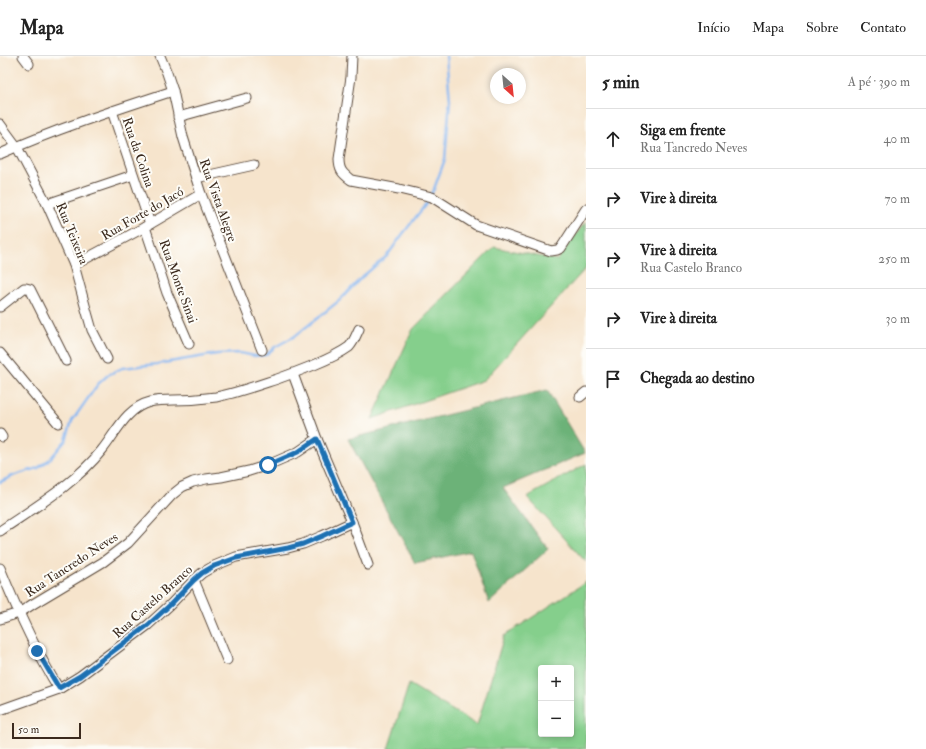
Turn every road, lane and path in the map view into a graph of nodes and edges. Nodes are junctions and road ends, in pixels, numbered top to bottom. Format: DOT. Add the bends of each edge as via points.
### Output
graph roads {
  1 [pos="23,56"];
  2 [pos="160,56"];
  3 [pos="352,56"];
  4 [pos="29,64"];
  5 [pos="173,91"];
  6 [pos="247,98"];
  7 [pos="112,111"];
  8 [pos="178,116"];
  9 [pos="0,124"];
  10 [pos="17,146"];
  11 [pos="0,154"];
  12 [pos="254,165"];
  13 [pos="133,175"];
  14 [pos="196,178"];
  15 [pos="201,194"];
  16 [pos="47,204"];
  17 [pos="586,209"];
  18 [pos="148,225"];
  19 [pos="74,265"];
  20 [pos="0,307"];
  21 [pos="359,329"];
  22 [pos="189,344"];
  23 [pos="262,350"];
  24 [pos="0,353"];
  25 [pos="107,359"];
  26 [pos="66,361"];
  27 [pos="293,374"];
  28 [pos="58,423"];
  29 [pos="317,439"];
  30 [pos="352,522"];
  31 [pos="0,531"];
  32 [pos="368,565"];
  33 [pos="0,568"];
  34 [pos="194,580"];
  35 [pos="18,613"];
  36 [pos="0,619"];
  37 [pos="227,660"];
  38 [pos="59,688"];
  39 [pos="0,710"];
  1 -- 4 [label="street"];
  2 -- 5 [label="street, Rua Vista Alegre"];
  3 -- 17 [label="street" via="338,159 340,170 351,180 432,198 476,225 551,251 561,248"];
  5 -- 7 [label="street"];
  5 -- 8 [label="street, Rua Vista Alegre"];
  6 -- 8 [label="street"];
  7 -- 10 [label="street"];
  7 -- 13 [label="street, Rua da Colina"];
  8 -- 14 [label="street, Rua Vista Alegre"];
  9 -- 10 [label="street, Rua Teixeira"];
  10 -- 11 [label="street"];
  10 -- 16 [label="street, Rua Teixeira"];
  12 -- 14 [label="street"];
  13 -- 16 [label="street"];
  13 -- 18 [label="street, Rua da Colina"];
  14 -- 15 [label="street, Rua Vista Alegre"];
  15 -- 18 [label="street, Rua Forte do Jacó"];
  15 -- 23 [label="street, Rua Vista Alegre"];
  16 -- 19 [label="street, Rua Teixeira"];
  18 -- 19 [label="street, Rua Forte do Jacó"];
  18 -- 22 [label="street, Rua Monte Sinai" via="167,293"];
  19 -- 25 [label="street, Rua Teixeira" via="92,330"];
  20 -- 26 [label="street" via="24,288 30,289"];
  21 -- 27 [label="street" via="350,346 340,353"];
  24 -- 28 [label="street"];
  27 -- 29 [label="street"];
  27 -- 31 [label="street" via="218,396 150,402 139,406 128,414 102,450 75,477"];
  29 -- 30 [label="street"];
  29 -- 35 [label="street, Rua Tancredo Neves" via="298,452 268,465 193,482 182,487 128,543 103,562"];
  30 -- 32 [label="street"];
  30 -- 34 [label="street, Rua Castelo Branco" via="303,544 226,561"];
  33 -- 35 [label="street"];
  34 -- 37 [label="street"];
  34 -- 38 [label="street, Rua Castelo Branco" via="148,625 80,676"];
  35 -- 36 [label="street, Rua Tancredo Neves"];
  35 -- 38 [label="street"];
  38 -- 39 [label="street, Rua Castelo Branco"];
}
